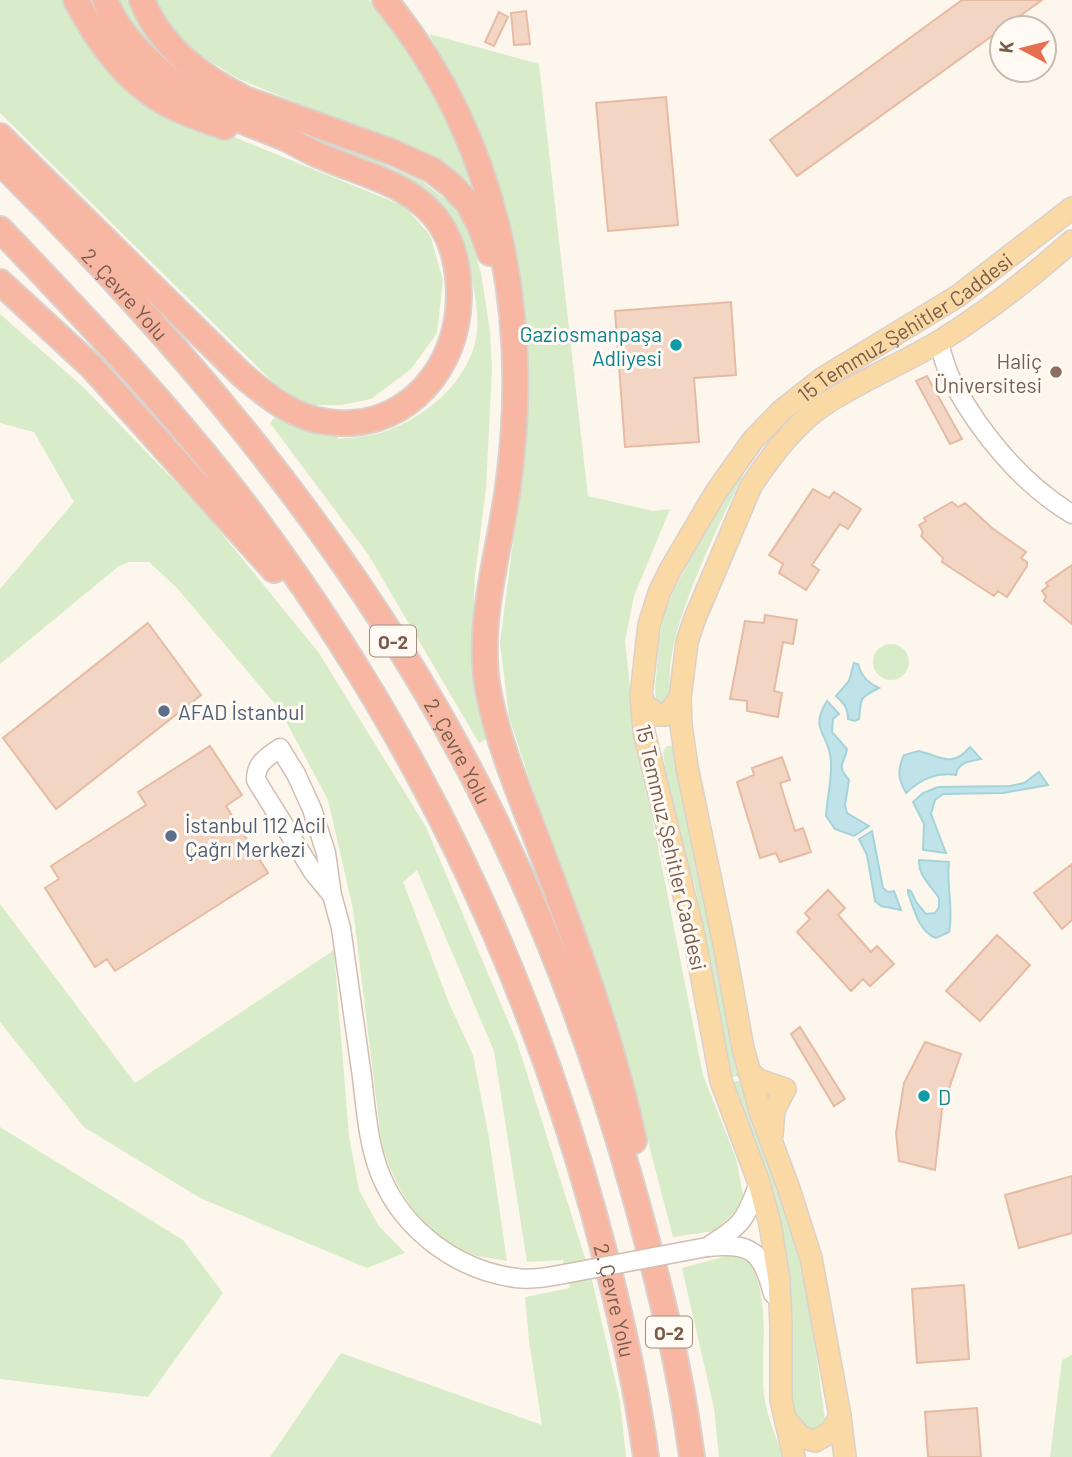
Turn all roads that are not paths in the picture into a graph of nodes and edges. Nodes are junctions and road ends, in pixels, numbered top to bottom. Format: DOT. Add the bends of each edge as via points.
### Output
graph roads {
  1 [pos="76,0"];
  2 [pos="105,0"];
  3 [pos="142,0"];
  4 [pos="385,0"];
  5 [pos="0,136"];
  6 [pos="321,157"];
  7 [pos="0,162"];
  8 [pos="1072,208"];
  9 [pos="0,229"];
  10 [pos="1072,241"];
  11 [pos="0,282"];
  12 [pos="0,303"];
  13 [pos="938,342"];
  14 [pos="516,391"];
  15 [pos="135,414"];
  16 [pos="1072,514"];
  17 [pos="350,657"];
  18 [pos="641,695"];
  19 [pos="680,698"];
  20 [pos="684,745"];
  21 [pos="649,758"];
  22 [pos="332,895"];
  23 [pos="749,1072"];
  24 [pos="772,1144"];
  25 [pos="759,1183"];
  26 [pos="638,1208"];
  27 [pos="707,1247"];
  28 [pos="781,1325"];
  29 [pos="783,1415"];
  30 [pos="840,1416"];
  31 [pos="646,1457"];
  32 [pos="692,1457"];
  33 [pos="794,1457"];
  34 [pos="845,1457"];
  1 -- 6 [label="highway" via="118,64 164,102 250,136"];
  2 -- 6 [label="highway" via="129,41 180,85 224,113"];
  3 -- 14 [label="highway" via="174,49 218,84 245,99 423,164 457,191 476,218 494,265"];
  4 -- 14 [label="highway" via="438,75 469,138 488,191 514,321"];
  5 -- 6 [label="highway" via="260,391 309,418 354,422 398,410 432,380 455,333 458,271 450,243 425,207 391,184"];
  7 -- 26 [label="highway, 2. Çevre Yolu / O-2" via="204,381 348,570 408,665 477,784 537,912 588,1041"];
  8 -- 18 [label="main road, 15 Temmuz Şehitler Caddesi" via="958,296 823,377 753,440 716,492 659,593 649,625"];
  9 -- 17 [label="highway, 2. Çevre Yolu / O-2" via="136,375 231,488"];
  10 -- 13 [label="main road, 15 Temmuz Şehitler Caddesi" via="1023,284"];
  11 -- 15 [label="highway" via="91,366"];
  12 -- 15 [label="highway"];
  13 -- 16 [label="street" via="952,381 1008,462 1049,500"];
  13 -- 19 [label="main road, 15 Temmuz Şehitler Caddesi" via="821,407 763,468 737,515 695,618"];
  14 -- 26 [label="highway" via="508,488 488,607 489,696 623,1088 638,1158"];
  15 -- 17 [label="highway"];
  17 -- 31 [label="highway, 2. Çevre Yolu / O-2" via="450,834 527,1007 567,1121 603,1247"];
  18 -- 19 [label="main road" via="658,715 667,715"];
  18 -- 21 [label="main road, 15 Temmuz Şehitler Caddesi"];
  19 -- 20 [label="main road, 15 Temmuz Şehitler Caddesi"];
  20 -- 21 [label="main road" via="667,737"];
  20 -- 23 [label="main road, 15 Temmuz Şehitler Caddesi"];
  21 -- 25 [label="main road, 15 Temmuz Şehitler Caddesi" via="694,936 721,1081"];
  22 -- 22 [label="street" via="256,780 260,763 279,748 312,809 326,853"];
  22 -- 27 [label="street, bridge" via="341,928 370,1139 390,1196 431,1244 465,1263 517,1278 541,1278"];
  23 -- 24 [label="main road, 15 Temmuz Şehitler Caddesi"];
  23 -- 24 [label="main road" via="785,1088 774,1110"];
  24 -- 30 [label="main road, 15 Temmuz Şehitler Caddesi" via="811,1258"];
  25 -- 27 [label="street" via="735,1230"];
  25 -- 28 [label="main road, 15 Temmuz Şehitler Caddesi" via="779,1280"];
  26 -- 32 [label="highway, 2. Çevre Yolu / O-2" via="664,1307"];
  27 -- 28 [label="street" via="742,1247 758,1256"];
  28 -- 29 [label="main road, 15 Temmuz Şehitler Caddesi"];
  29 -- 30 [label="main road" via="801,1437 815,1441 831,1432"];
  29 -- 33 [label="main road, 15 Temmuz Şehitler Caddesi"];
  30 -- 34 [label="main road, 15 Temmuz Şehitler Caddesi"];
}
